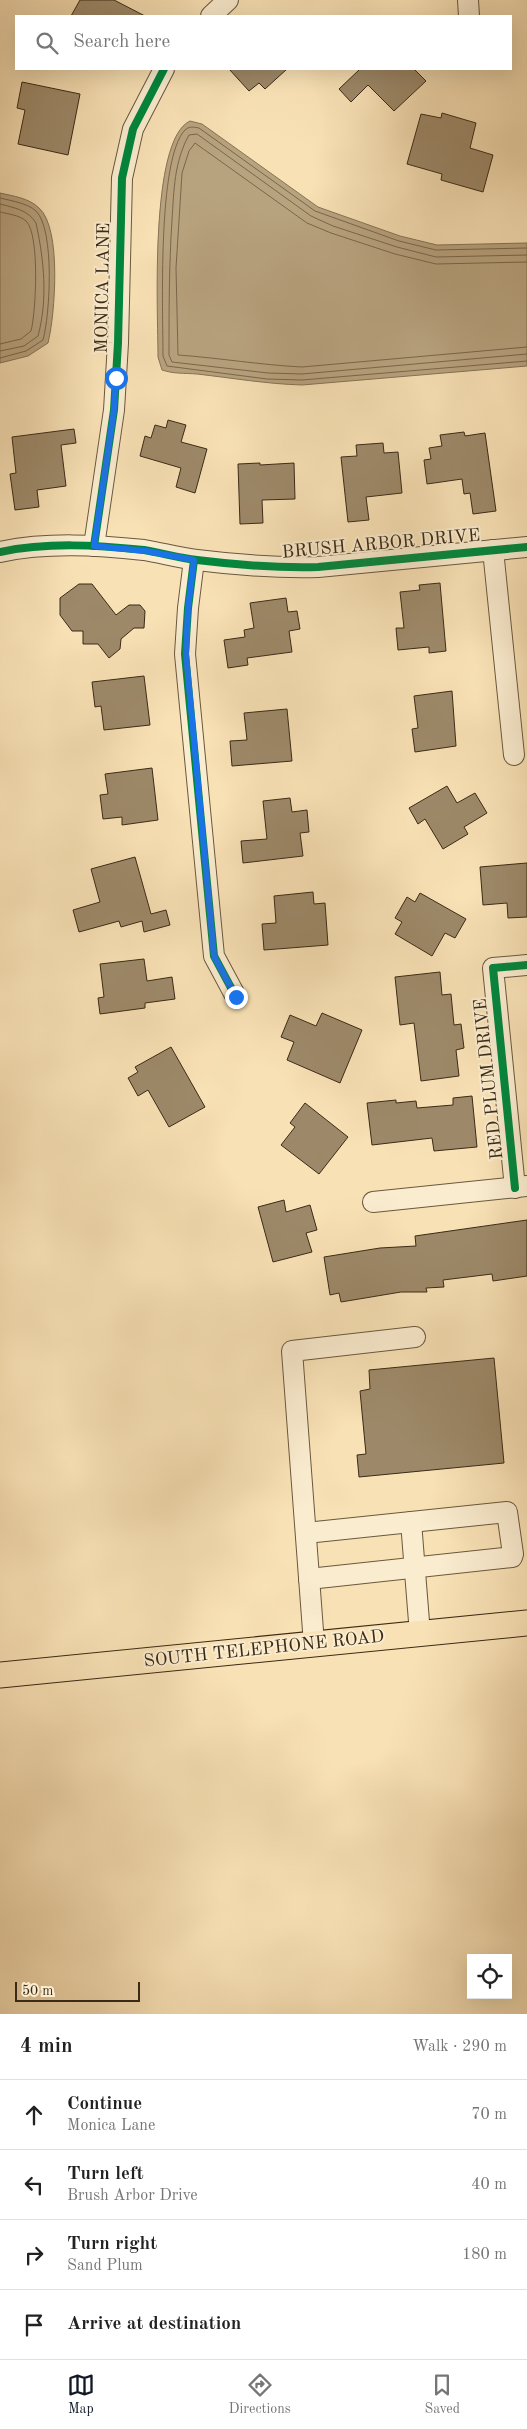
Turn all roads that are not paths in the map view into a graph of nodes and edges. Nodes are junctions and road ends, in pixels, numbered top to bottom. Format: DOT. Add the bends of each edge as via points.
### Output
graph roads {
  1 [pos="228,0"];
  2 [pos="468,0"];
  3 [pos="212,15"];
  4 [pos="469,15"];
  5 [pos="163,70"];
  6 [pos="94,546"];
  7 [pos="527,547"];
  8 [pos="493,550"];
  9 [pos="0,552"];
  10 [pos="194,560"];
  11 [pos="514,755"];
  12 [pos="527,965"];
  13 [pos="236,997"];
  14 [pos="521,1187"];
  15 [pos="373,1202"];
  16 [pos="415,1337"];
  17 [pos="411,1522"];
  18 [pos="306,1532"];
  19 [pos="415,1567"];
  20 [pos="309,1579"];
  21 [pos="527,1623"];
  22 [pos="420,1634"];
  23 [pos="314,1644"];
  24 [pos="0,1675"];
  1 -- 3 [label="street"];
  2 -- 4 [label="street"];
  5 -- 6 [label="street, MONICA LANE" via="132,129 122,178 114,410"];
  6 -- 9 [label="street, BRUSH ARBOR DRIVE" via="43,546"];
  6 -- 10 [label="street, BRUSH ARBOR DRIVE"];
  7 -- 8 [label="street, BRUSH ARBOR DRIVE"];
  8 -- 10 [label="street, BRUSH ARBOR DRIVE" via="318,568"];
  8 -- 11 [label="street"];
  10 -- 13 [label="street" via="186,654 198,790 214,956"];
  12 -- 14 [label="street, RED PLUM DRIVE" via="493,968"];
  14 -- 15 [label="street"];
  16 -- 18 [label="street" via="292,1350"];
  17 -- 18 [label="street"];
  17 -- 19 [label="street"];
  17 -- 19 [label="street" via="508,1512 513,1554 512,1557"];
  18 -- 20 [label="street"];
  19 -- 20 [label="street"];
  19 -- 22 [label="street"];
  20 -- 23 [label="street"];
  21 -- 22 [label="main road, SOUTH TELEPHONE ROAD"];
  22 -- 23 [label="main road, SOUTH TELEPHONE ROAD"];
  23 -- 24 [label="main road, SOUTH TELEPHONE ROAD"];
}
